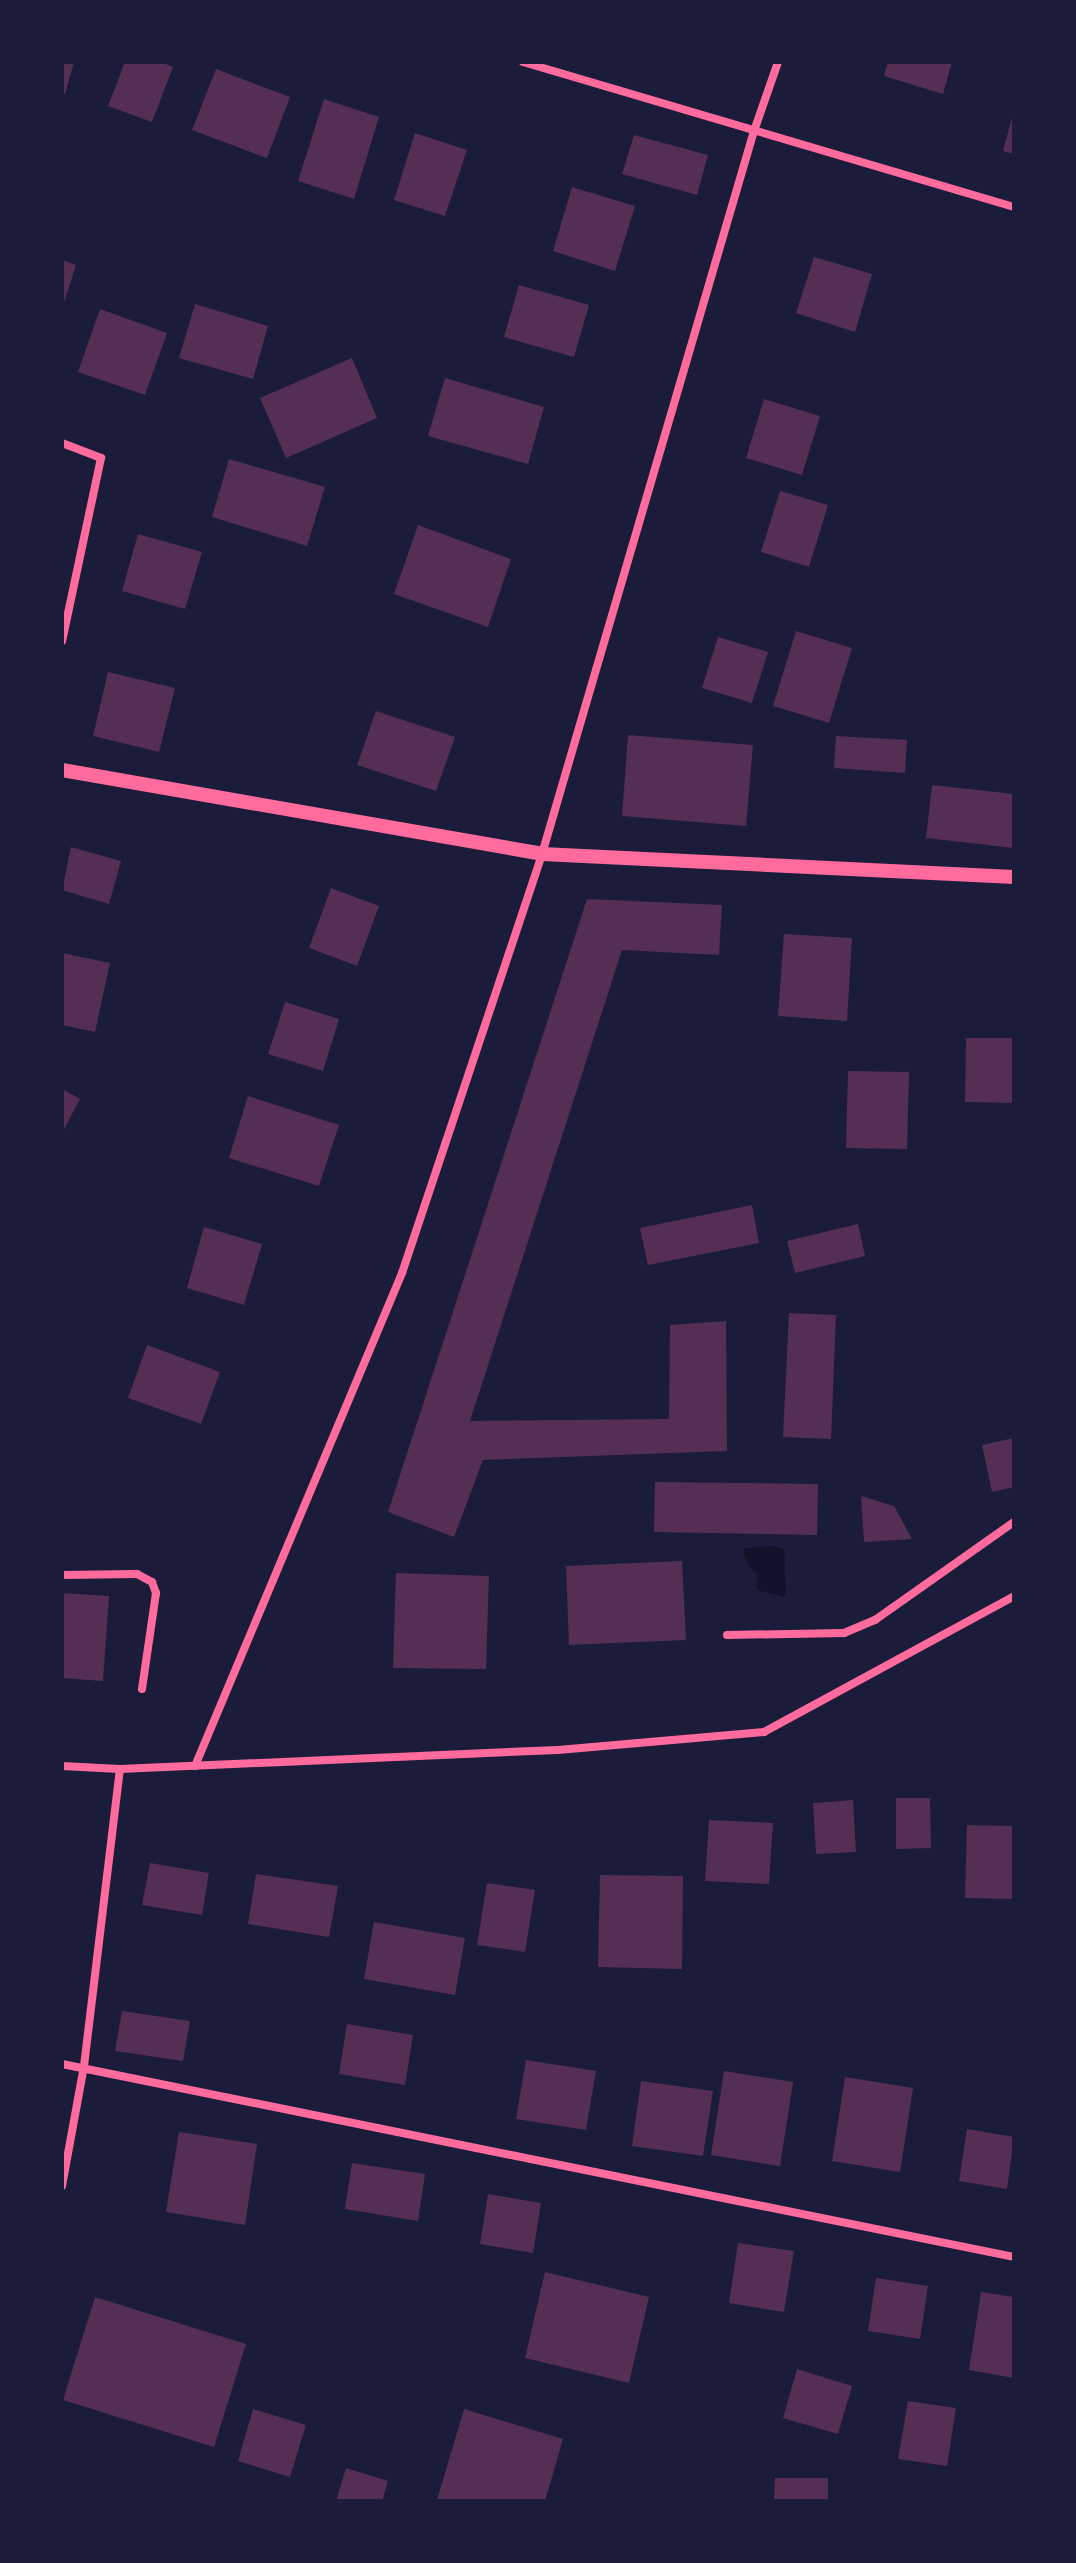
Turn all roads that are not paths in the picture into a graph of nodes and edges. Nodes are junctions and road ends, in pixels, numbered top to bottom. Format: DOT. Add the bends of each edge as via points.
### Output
graph roads {
  1 [pos="523,62"];
  2 [pos="778,62"];
  3 [pos="754,131"];
  4 [pos="1014,207"];
  5 [pos="62,443"];
  6 [pos="62,641"];
  7 [pos="62,770"];
  8 [pos="542,854"];
  9 [pos="1014,877"];
  10 [pos="1014,1522"];
  11 [pos="62,1575"];
  12 [pos="1014,1596"];
  13 [pos="727,1635"];
  14 [pos="142,1689"];
  15 [pos="62,1766"];
  16 [pos="195,1766"];
  17 [pos="120,1769"];
  18 [pos="62,2064"];
  19 [pos="84,2066"];
  20 [pos="62,2186"];
  21 [pos="1014,2257"];
  1 -- 3 [label="street"];
  2 -- 3 [label="street"];
  3 -- 4 [label="street"];
  3 -- 8 [label="street"];
  5 -- 6 [label="street" via="101,458"];
  7 -- 8 [label="street"];
  8 -- 9 [label="street"];
  8 -- 16 [label="street" via="402,1273"];
  10 -- 13 [label="street" via="875,1620 844,1633"];
  11 -- 14 [label="street" via="137,1574 152,1582 156,1593"];
  12 -- 16 [label="street" via="764,1732 558,1750"];
  15 -- 17 [label="street"];
  16 -- 17 [label="street"];
  17 -- 19 [label="street"];
  18 -- 19 [label="street"];
  19 -- 20 [label="street"];
  19 -- 21 [label="street"];
}
